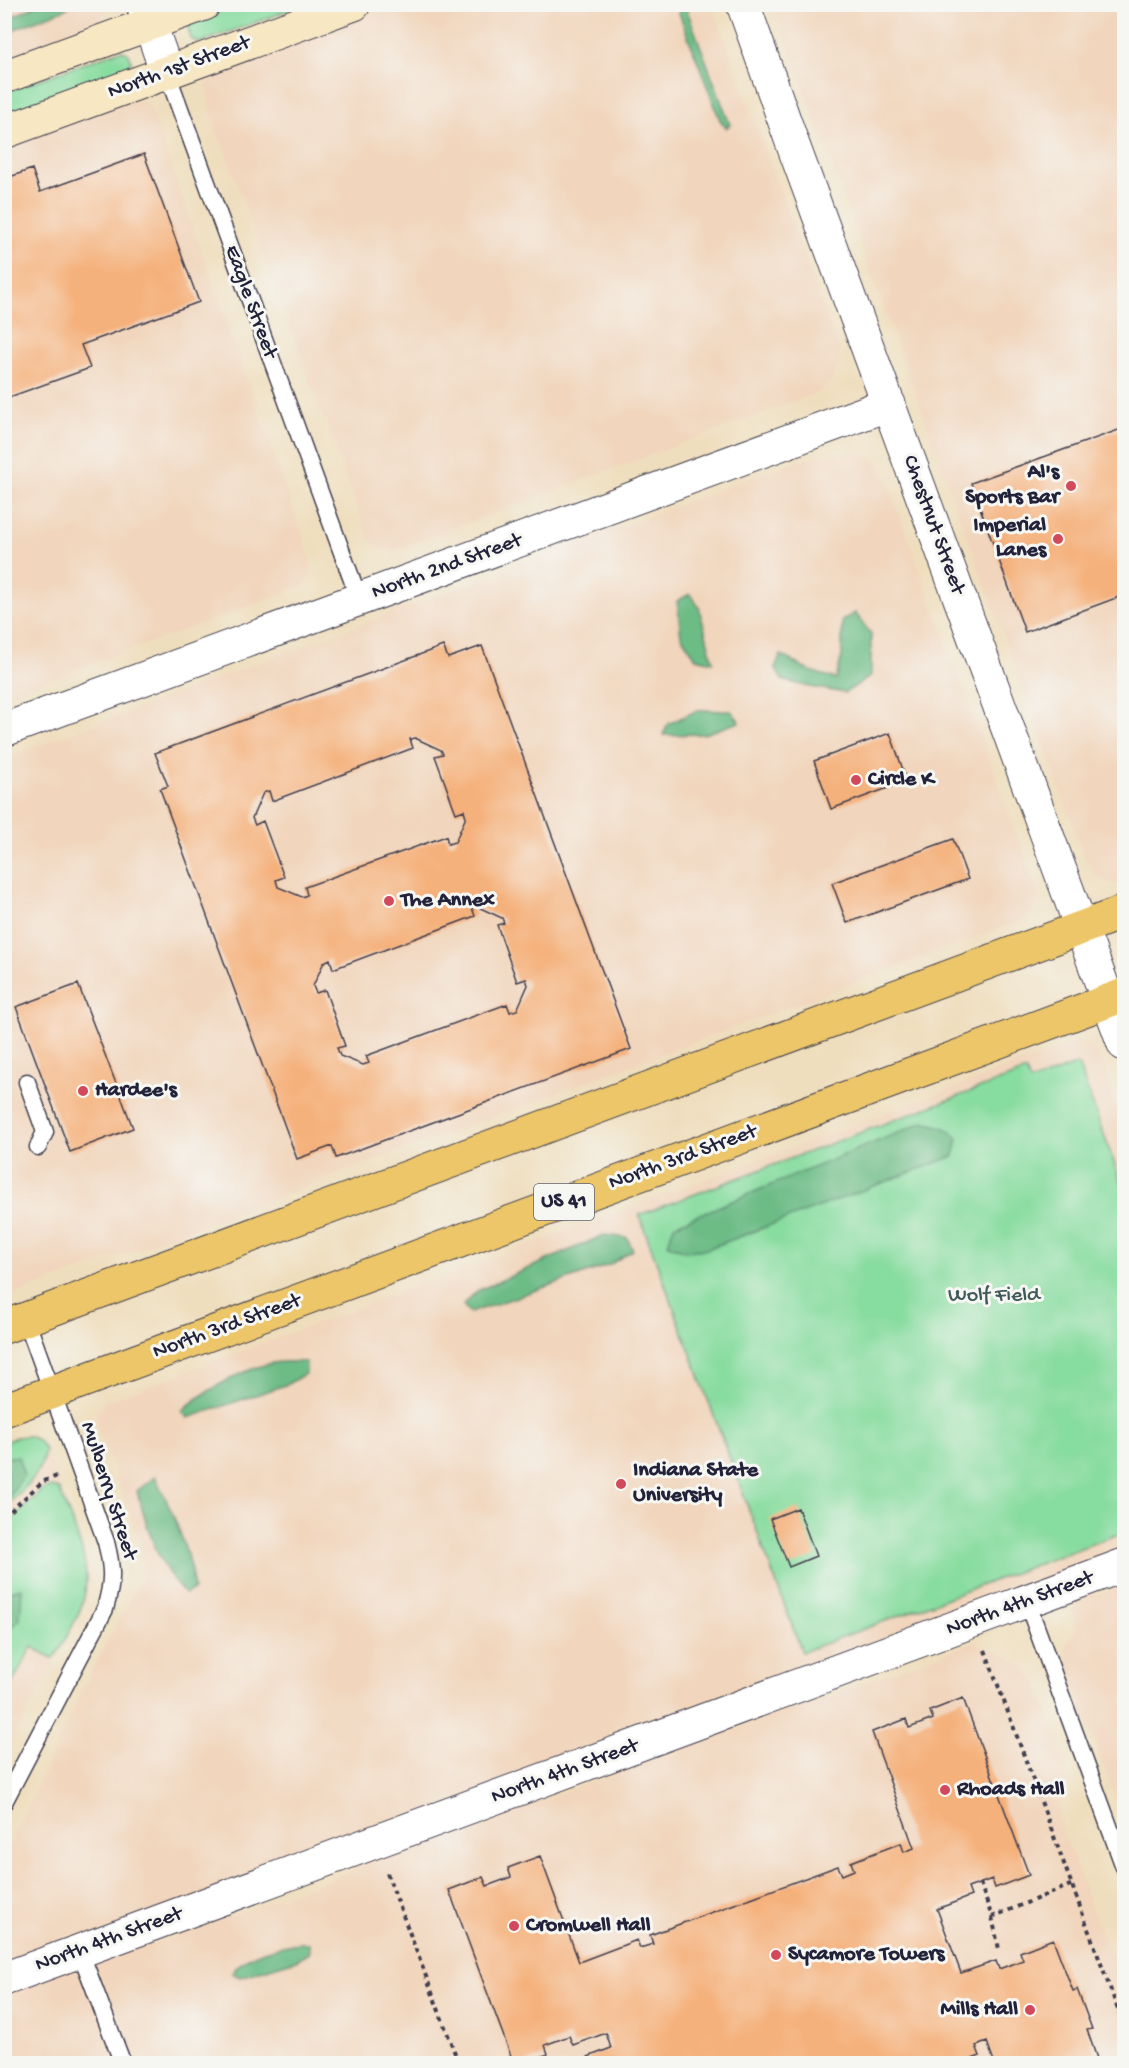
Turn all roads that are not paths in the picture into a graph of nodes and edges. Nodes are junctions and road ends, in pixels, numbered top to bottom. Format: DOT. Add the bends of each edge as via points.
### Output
graph roads {
  1 [pos="204,4"];
  2 [pos="354,4"];
  3 [pos="743,4"];
  4 [pos="147,14"];
  5 [pos="166,73"];
  6 [pos="4,77"];
  7 [pos="4,132"];
  8 [pos="889,404"];
  9 [pos="359,599"];
  10 [pos="4,730"];
  11 [pos="1125,912"];
  12 [pos="1081,928"];
  13 [pos="1116,998"];
  14 [pos="1125,1044"];
  15 [pos="27,1082"];
  16 [pos="38,1147"];
  17 [pos="15,1323"];
  18 [pos="52,1392"];
  19 [pos="4,1410"];
  20 [pos="1125,1565"];
  21 [pos="1027,1602"];
  22 [pos="4,1802"];
  23 [pos="1125,1867"];
  24 [pos="80,1951"];
  25 [pos="4,1979"];
  26 [pos="123,2064"];
  1 -- 4 [label="main road"];
  2 -- 5 [label="main road, North 1st Street"];
  3 -- 8 [label="street, Chestnut Street"];
  4 -- 5 [label="street, Eagle Street"];
  4 -- 6 [label="main road"];
  5 -- 7 [label="main road, North 1st Street"];
  5 -- 9 [label="lane, Eagle Street"];
  8 -- 9 [label="street, North 2nd Street"];
  8 -- 12 [label="street, Chestnut Street"];
  9 -- 10 [label="street, North 2nd Street"];
  11 -- 12 [label="highway"];
  12 -- 13 [label="street, Chestnut Street"];
  12 -- 17 [label="highway"];
  13 -- 14 [label="street, Chestnut Street"];
  13 -- 18 [label="highway, North 3rd Street / US 41"];
  15 -- 16 [label="lane" via="45,1132"];
  17 -- 18 [label="lane, Mulberry Street"];
  18 -- 19 [label="highway, North 3rd Street / US 41"];
  18 -- 22 [label="lane, Mulberry Street" via="108,1550 111,1588 105,1609"];
  20 -- 21 [label="street, North 4th Street"];
  21 -- 23 [label="lane"];
  21 -- 24 [label="street, North 4th Street"];
  24 -- 25 [label="street, North 4th Street"];
  24 -- 26 [label="lane"];
}
